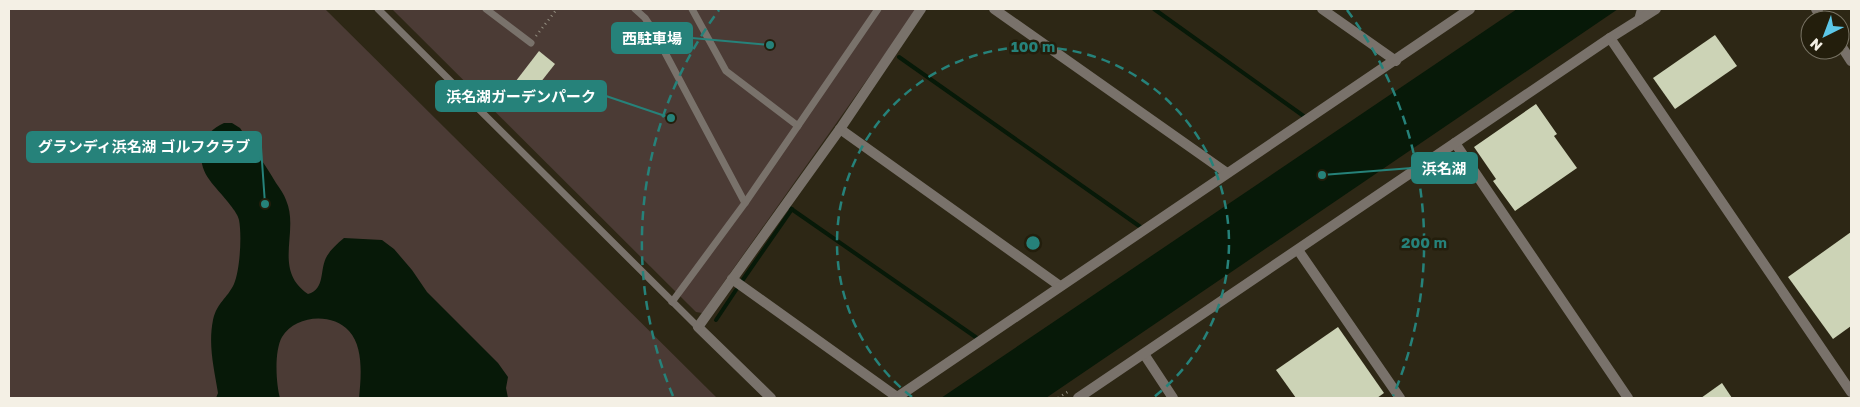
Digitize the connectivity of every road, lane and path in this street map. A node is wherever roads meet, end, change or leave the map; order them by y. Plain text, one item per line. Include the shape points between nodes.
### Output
1 (378, 9) edge
2 (486, 9) edge
3 (557, 9) edge
4 (635, 9) edge
5 (692, 9) edge
6 (878, 9) edge
7 (921, 9) edge
8 (994, 9) edge
9 (1322, 9) edge
10 (1470, 9) edge
11 (1642, 9) edge
12 (1656, 9) edge
13 (1639, 20) junction
14 (1610, 38) junction
15 (531, 43) joint
16 (1396, 61) junction
17 (798, 126) junction
18 (840, 129) junction
19 (1454, 143) junction
20 (1227, 173) junction
21 (745, 203) junction
22 (1298, 250) junction
23 (732, 279) junction
24 (1060, 286) junction
25 (672, 302) junction
26 (698, 327) junction
27 (1144, 354) junction
28 (1851, 392) edge
29 (771, 398) edge
30 (896, 398) edge
31 (1078, 398) edge
32 (1173, 398) edge
33 (1400, 398) edge
34 (1628, 398) edge

1 - 25 lane
2 - 15 lane
3 - 15 path
4 - 21 lane via 652,30
5 - 17 lane via 726,70
6 - 17 lane
7 - 18 street
8 - 20 street
9 - 16 street
10 - 16 street
11 - 13 street
12 - 13 street
13 - 14 street
14 - 19 street
14 - 28 street
16 - 20 street
17 - 21 lane
18 - 23 street
18 - 24 street
19 - 22 street
19 - 34 street
20 - 24 street
21 - 25 lane
22 - 27 street
22 - 33 street
23 - 26 street
23 - 30 street
24 - 30 street
25 - 26 lane
26 - 29 street
27 - 31 street
27 - 32 street

